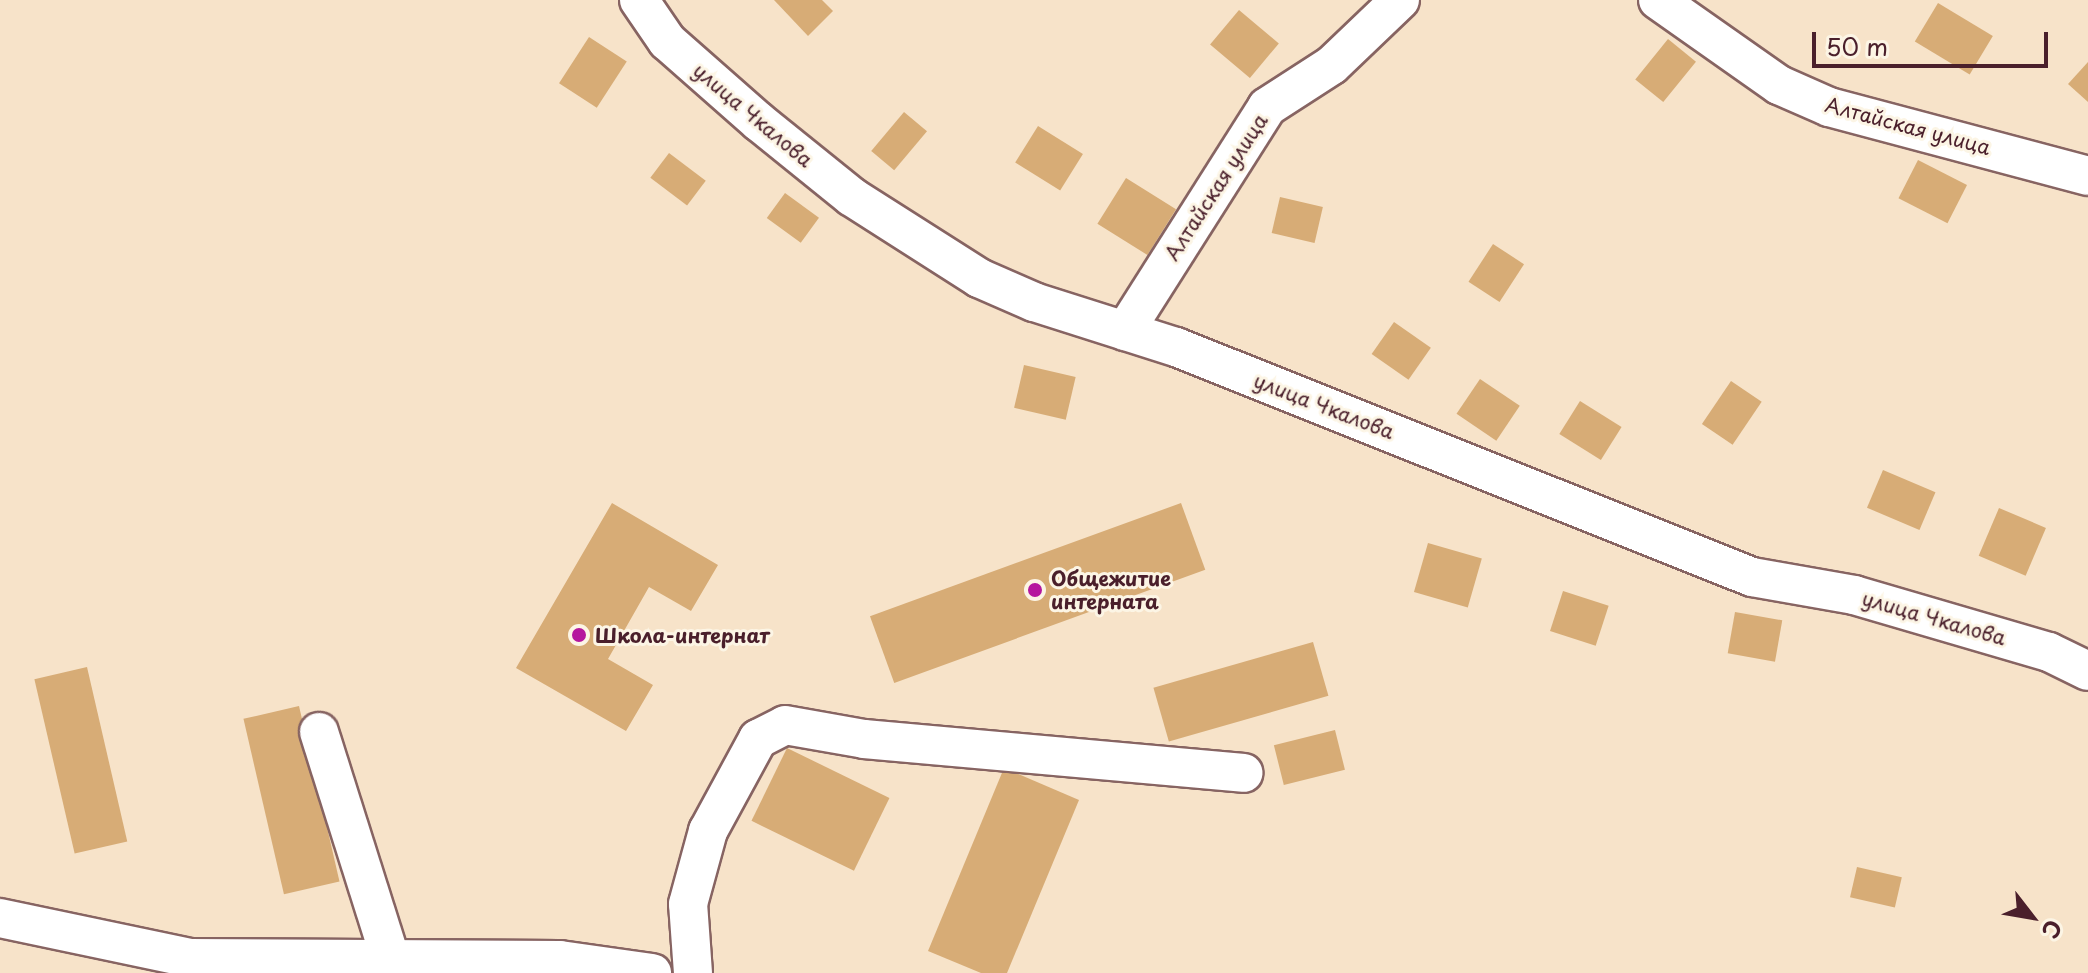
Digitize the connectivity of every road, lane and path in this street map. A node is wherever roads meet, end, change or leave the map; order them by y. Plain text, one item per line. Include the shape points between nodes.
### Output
1 (639, 0) edge
2 (1400, 0) edge
3 (1658, 0) edge
4 (2088, 176) edge
5 (1125, 331) junction
6 (2088, 671) edge
7 (319, 732) dead end
8 (1243, 773) dead end
9 (0, 918) edge
10 (391, 961) junction
11 (652, 973) edge
12 (693, 973) edge

1 - 5 street, улица Чкалова via 667,41 852,197 979,278
2 - 5 street, Алтайская улица via 1332,65 1267,107
3 - 4 street, Алтайская улица via 1779,85 1829,107
5 - 6 street, улица Чкалова via 1467,460 1752,577 1854,595 2049,652
7 - 10 street
8 - 12 street via 864,739 785,725 758,739 708,831 688,904
9 - 10 street via 189,958
10 - 11 street via 560,960

